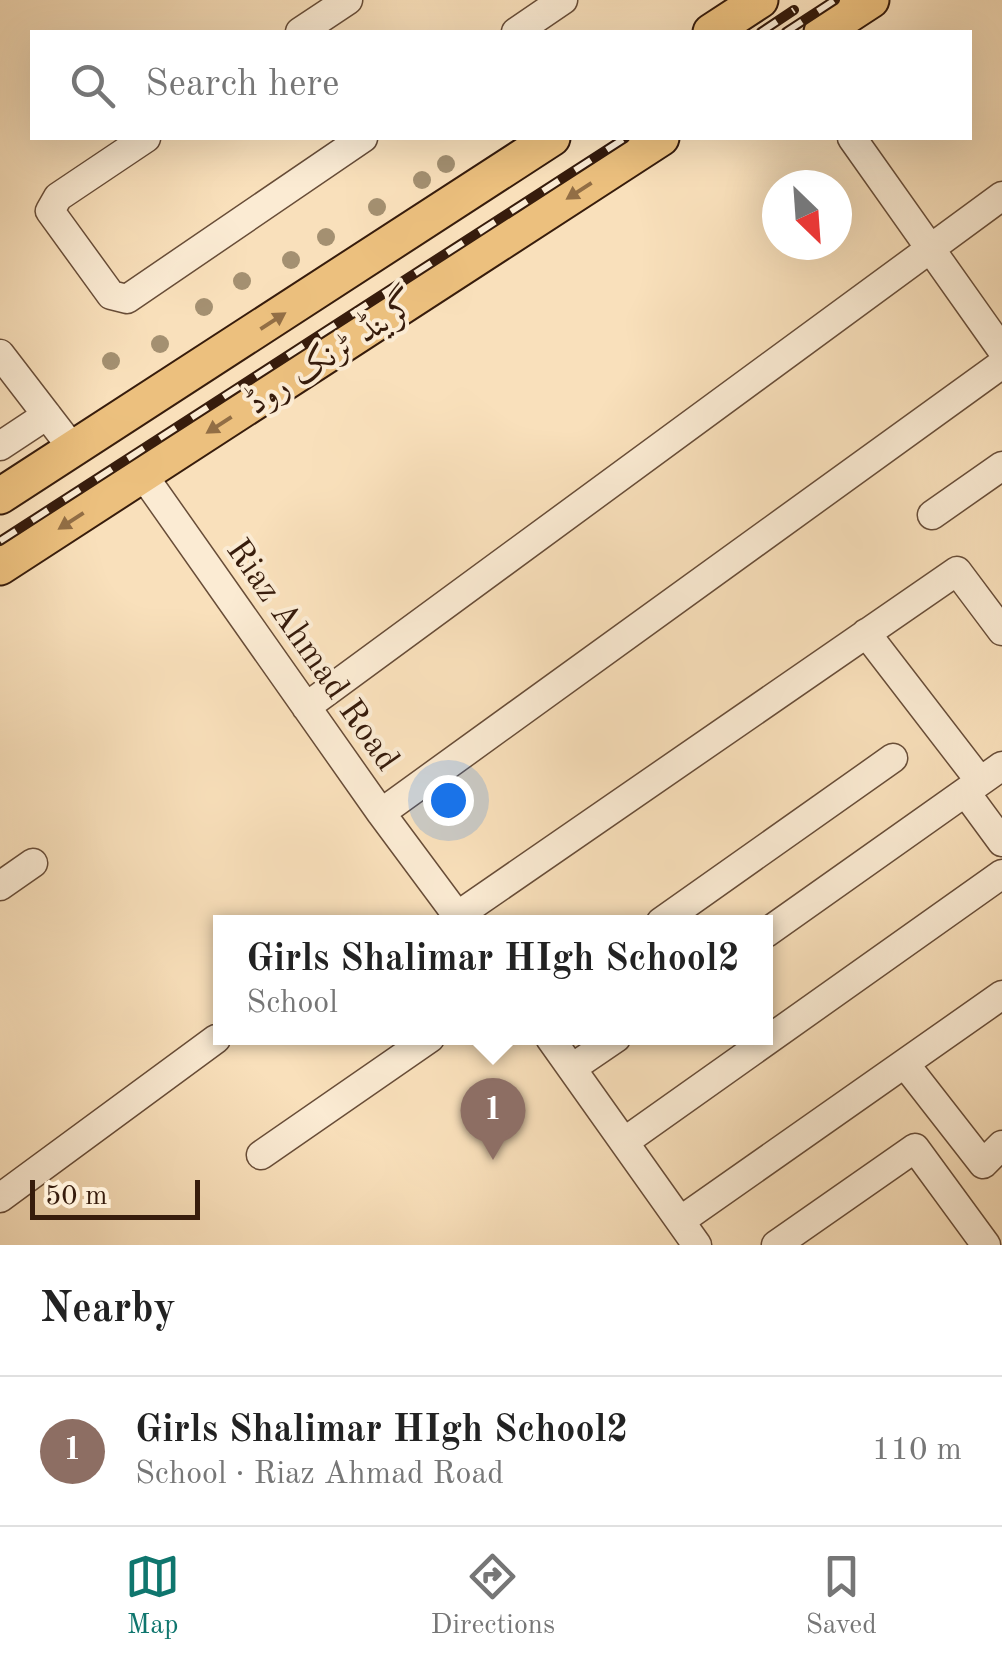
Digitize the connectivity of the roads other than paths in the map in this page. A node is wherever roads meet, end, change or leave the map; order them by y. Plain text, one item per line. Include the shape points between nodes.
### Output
1 (348, 0) edge
2 (564, 0) edge
3 (760, 0) edge
4 (871, 0) edge
5 (303, 30) edge
6 (519, 30) edge
7 (714, 30) edge
8 (825, 30) edge
9 (143, 140) edge
10 (359, 140) edge
11 (549, 140) edge
12 (658, 140) edge
13 (853, 140) edge
14 (1002, 196) edge
15 (929, 249) junction
16 (353, 269) junction
17 (385, 317) junction
18 (1002, 350) edge
19 (0, 354) edge
20 (1002, 364) edge
21 (47, 414) junction
22 (0, 446) edge
23 (74, 449) junction
24 (1002, 466) edge
25 (143, 475) junction
26 (0, 496) edge
27 (932, 514) dead end
28 (0, 567) edge
29 (998, 617) edge
30 (866, 633) junction
31 (306, 707) junction
32 (893, 758) dead end
33 (982, 780) edge
34 (381, 813) junction
35 (1002, 842) edge
36 (33, 862) dead end
37 (1002, 874) edge
38 (0, 886) edge
39 (457, 915) edge
40 (466, 915) edge
41 (670, 915) edge
42 (773, 928) edge
43 (1002, 995) edge
44 (773, 1036) edge
45 (213, 1040) edge
46 (420, 1045) edge
47 (555, 1045) edge
48 (606, 1045) edge
49 (761, 1045) edge
50 (904, 1064) junction
51 (572, 1068) junction
52 (624, 1142) junction
53 (1002, 1145) edge
54 (261, 1155) dead end
55 (0, 1198) edge
56 (680, 1221) junction
57 (974, 1241) edge
58 (697, 1245) edge
59 (776, 1245) edge

1 - 5 street
2 - 6 street
3 - 7 main road
4 - 8 main road
9 - 10 street via 58,197 50,211 110,295 126,299
11 - 16 main road, گرینڈ ٹرنک روڈ
12 -> 17 main road, گرینڈ ٹرنک روڈ
13 - 15 street
14 - 15 street
15 - 18 street
15 - 31 street
16 - 17 main road
23 -> 16 main road, گرینڈ ٹرنک روڈ
17 -> 25 main road, گرینڈ ٹرنک روڈ
19 - 21 street
20 - 34 street
21 - 22 street
21 - 23 street
23 - 26 main road, گرینڈ ٹرنک روڈ
24 - 27 street
25 -> 28 main road, گرینڈ ٹرنک روڈ
25 - 31 street, Riaz Ahmad Road
29 - 30 street via 956,571
30 - 33 street
30 - 40 street
31 - 34 street, Riaz Ahmad Road
32 - 41 street
33 - 35 street
33 - 42 street
34 - 39 street, Riaz Ahmad Road
36 - 38 street
37 - 44 street
43 - 50 street
45 - 55 street
46 - 54 street
47 - 51 street
48 - 51 street
49 - 52 street
50 - 53 street via 983,1164
50 - 56 street
51 - 52 street
52 - 56 street
56 - 58 street
57 - 59 street via 915,1148

